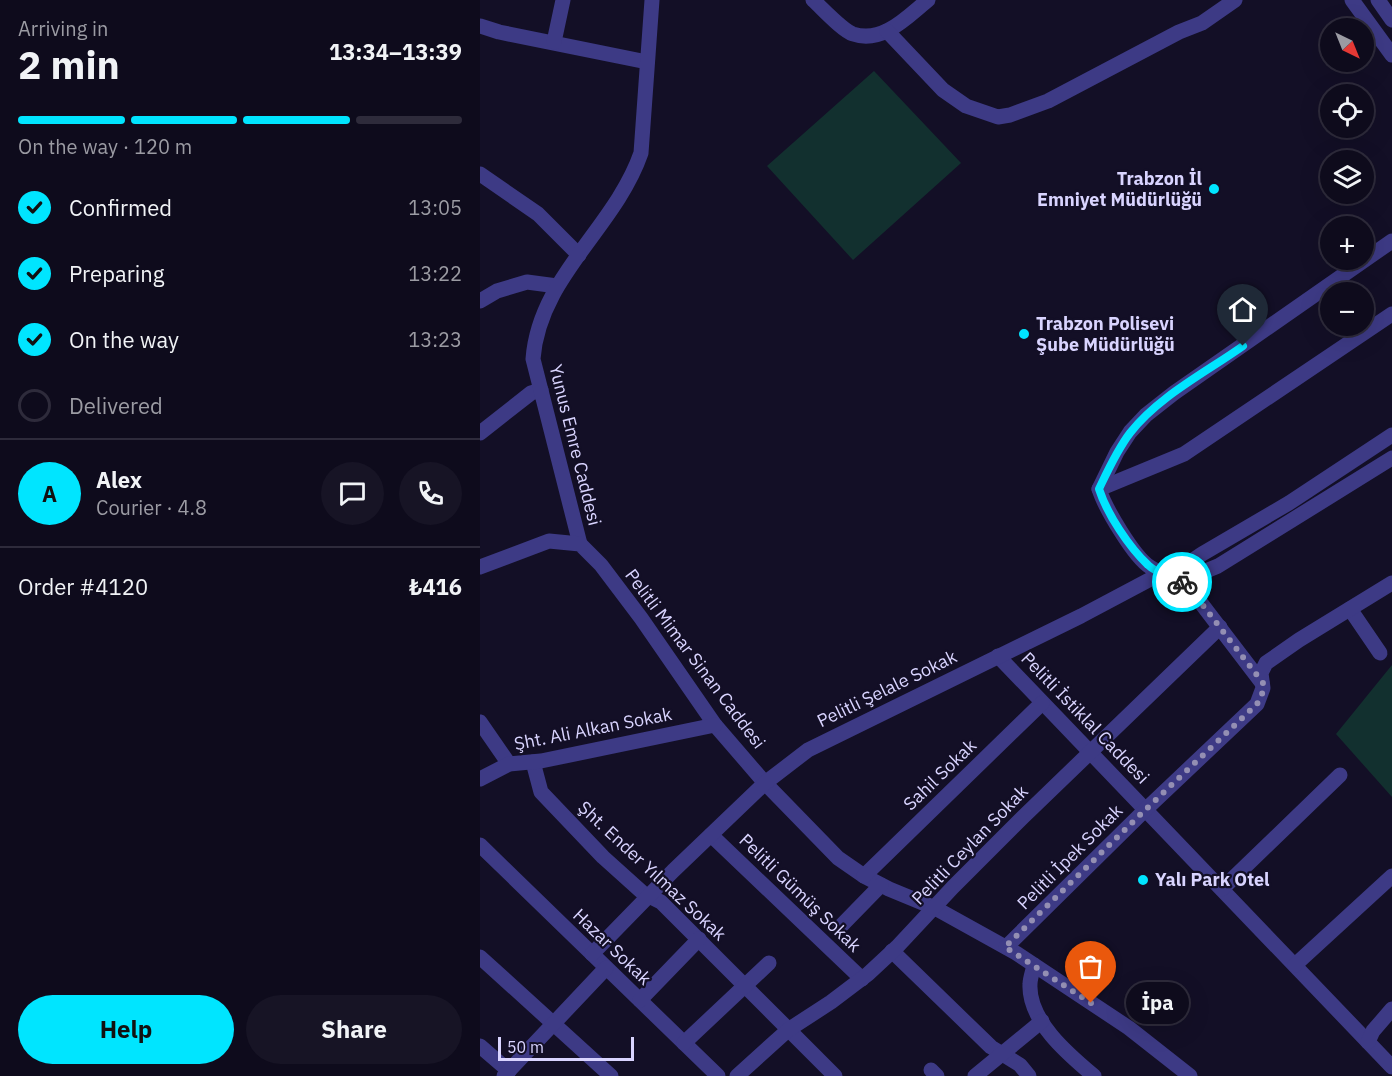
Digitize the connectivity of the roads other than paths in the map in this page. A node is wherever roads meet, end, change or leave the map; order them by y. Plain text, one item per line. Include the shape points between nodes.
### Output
1 (563, 0) edge
2 (652, 0) edge
3 (813, 0) edge
4 (928, 0) edge
5 (1235, 0) edge
6 (1353, 0) edge
7 (1378, 0) edge
8 (1392, 20) edge
9 (480, 26) edge
10 (887, 32) junction
11 (554, 42) junction
12 (1392, 55) edge
13 (647, 62) junction
14 (480, 174) edge
15 (1392, 241) edge
16 (579, 255) junction
17 (557, 286) junction
18 (480, 302) edge
19 (1392, 314) edge
20 (541, 390) junction
21 (480, 433) edge
22 (1392, 435) edge
23 (1392, 458) edge
24 (1099, 489) junction
25 (580, 544) junction
26 (480, 567) edge
27 (1177, 571) junction
28 (1162, 573) junction
29 (1391, 586) edge
30 (1350, 609) junction
31 (1220, 627) junction
32 (1380, 653) dead end
33 (998, 656) junction
34 (1263, 683) junction
35 (1042, 703) junction
36 (480, 722) edge
37 (715, 725) junction
38 (1090, 752) junction
39 (532, 762) junction
40 (509, 764) junction
41 (1340, 775) dead end
42 (480, 779) edge
43 (765, 783) junction
44 (1145, 809) junction
45 (711, 835) junction
46 (480, 845) edge
47 (864, 876) junction
48 (1392, 876) edge
49 (881, 885) junction
50 (1222, 889) junction
51 (650, 896) junction
52 (935, 908) junction
53 (840, 927) dead end
54 (699, 939) junction
55 (1005, 947) junction
56 (892, 951) junction
57 (592, 954) junction
58 (480, 957) edge
59 (769, 963) dead end
60 (1034, 965) junction
61 (1295, 965) junction
62 (606, 968) junction
63 (862, 979) junction
64 (744, 987) junction
65 (640, 999) junction
66 (1392, 1009) edge
67 (1042, 1021) junction
68 (553, 1023) junction
69 (788, 1030) junction
70 (1368, 1042) junction
71 (684, 1043) junction
72 (480, 1046) edge
73 (1003, 1053) junction
74 (1392, 1067) edge
75 (507, 1073) edge
76 (741, 1075) edge
77 (611, 1076) edge
78 (718, 1076) edge
79 (835, 1076) edge
80 (975, 1076) edge
81 (1029, 1076) edge
82 (1094, 1076) edge
83 (1190, 1076) edge

1 - 11 street
2 - 13 street, Yunus Emre Caddesi
3 - 10 street via 851,34
4 - 10 street
5 - 10 street via 1202,23 1048,101 998,117 966,106 943,90
6 - 12 street
7 - 8 street
9 - 11 street
11 - 13 street
13 - 16 street, Yunus Emre Caddesi via 640,153 635,171
14 - 16 street via 538,214
15 - 24 street via 1146,416 1117,452
16 - 17 street, Yunus Emre Caddesi
17 - 18 street via 527,282 497,291
17 - 20 street, Yunus Emre Caddesi via 534,339 533,358
19 - 24 street via 1184,454
20 - 21 street via 531,393
20 - 25 street, Yunus Emre Caddesi
22 - 27 street, Pelitli Şelale Sokak
23 - 27 street, Pelitli Şelale Sokak via 1218,566 1201,573
24 - 28 street via 1125,537 1149,566
25 - 26 street via 549,541
25 - 37 street, Pelitli Mimar Sinan Caddesi via 634,609
27 - 28 street, Pelitli Şelale Sokak
28 - 31 street via 1191,590
28 - 33 street, Pelitli Şelale Sokak
29 - 30 street, Pelitli İpek Sokak
30 - 32 street
30 - 34 street, Pelitli İpek Sokak via 1266,663 1261,673
31 - 34 street
31 - 38 street, Pelitli Ceylan Sokak
33 - 35 street, Pelitli İstiklal Caddesi
33 - 43 street, Pelitli Şelale Sokak via 808,750
34 - 44 street, Pelitli İpek Sokak via 1257,704
35 - 38 street, Pelitli İstiklal Caddesi
35 - 47 street, Sahil Sokak
36 - 40 street
37 - 39 street, Şht. Ali Alkan Sokak
37 - 43 street, Pelitli Mimar Sinan Caddesi
38 - 44 street, Pelitli İstiklal Caddesi
38 - 52 street, Pelitli Ceylan Sokak
39 - 40 street, Şht. Ali Alkan Sokak
39 - 51 street, Şht. Ender Yılmaz Sokak via 541,792 603,857
40 - 42 street, Şht. Ali Alkan Sokak
41 - 50 street
43 - 45 street, Pelitli Şelale Sokak
43 - 47 street, Pelitli Mimar Sinan Caddesi via 838,858
44 - 50 street, Pelitli İstiklal Caddesi
44 - 55 street, Pelitli İpek Sokak
45 - 51 street, Pelitli Şelale Sokak
45 - 63 street, Pelitli Gümüş Sokak
46 - 57 street, Hazar Sokak
47 - 49 street, Pelitli Mimar Sinan Caddesi
48 - 61 street
49 - 52 street, Pelitli Mimar Sinan Caddesi
49 - 53 street
50 - 61 street, Pelitli İstiklal Caddesi
51 - 54 street, Şht. Ender Yılmaz Sokak
51 - 57 street, Pelitli Şelale Sokak
52 - 55 street, Pelitli Mimar Sinan Caddesi
52 - 56 street, Pelitli Ceylan Sokak
54 - 64 street, Şht. Ender Yılmaz Sokak
54 - 65 street
55 - 60 street, Pelitli Mimar Sinan Caddesi
56 - 63 street, Pelitli Ceylan Sokak
56 - 73 street via 991,1047
57 - 62 street, Hazar Sokak
58 - 68 street
59 - 64 street
60 - 67 street via 1031,998
60 - 83 street, Pelitli Mimar Sinan Caddesi via 1129,1028
61 - 70 street, Pelitli İstiklal Caddesi
62 - 65 street, Hazar Sokak
62 - 68 street
63 - 69 street, Pelitli Ceylan Sokak
64 - 69 street, Şht. Ender Yılmaz Sokak
64 - 71 street
65 - 71 street, Hazar Sokak
66 - 70 street
67 - 73 street
67 - 82 street via 1055,1042
68 - 75 street
68 - 77 street
69 - 76 street, Pelitli Ceylan Sokak
69 - 79 street, Şht. Ender Yılmaz Sokak
70 - 74 street, Pelitli İstiklal Caddesi
71 - 78 street, Hazar Sokak
72 - 75 street
73 - 80 street
73 - 81 street

